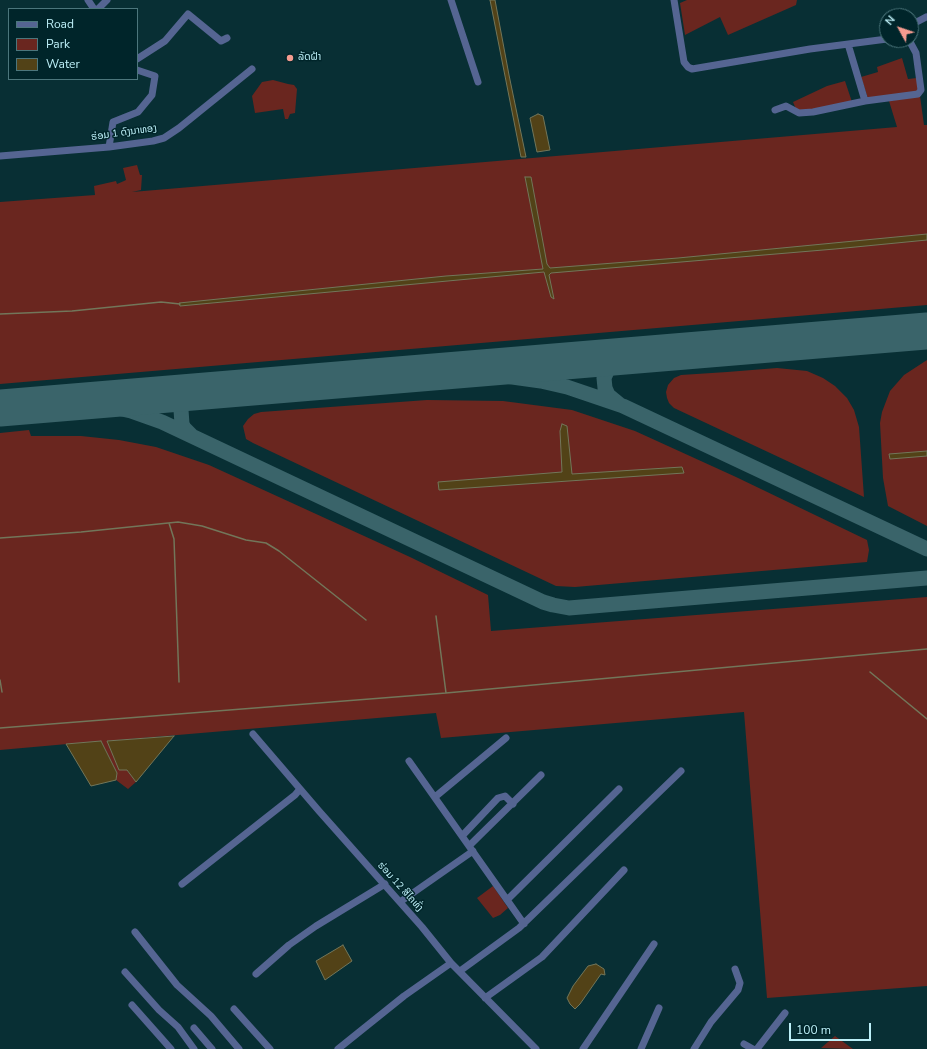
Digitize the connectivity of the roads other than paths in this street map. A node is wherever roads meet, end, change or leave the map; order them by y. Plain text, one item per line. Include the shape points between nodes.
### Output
1 (107, 0) edge
2 (451, 0) edge
3 (674, 0) edge
4 (99, 8) edge
5 (227, 38) dead end
6 (879, 40) edge
7 (848, 44) junction
8 (913, 48) edge
9 (138, 58) edge
10 (252, 69) dead end
11 (138, 70) edge
12 (478, 82) dead end
13 (865, 101) junction
14 (775, 110) dead end
15 (109, 147) junction
16 (0, 156) edge
17 (253, 734) dead end
18 (506, 738) dead end
19 (410, 761) dead end
20 (682, 770) dead end
21 (541, 775) dead end
22 (300, 789) junction
23 (619, 789) dead end
24 (435, 797) junction
25 (513, 804) junction
26 (462, 836) junction
27 (471, 849) junction
28 (624, 870) dead end
29 (182, 884) dead end
30 (385, 884) junction
31 (507, 900) junction
32 (400, 902) junction
33 (524, 924) junction
34 (135, 932) dead end
35 (654, 944) dead end
36 (451, 963) junction
37 (734, 969) dead end
38 (460, 971) junction
39 (125, 972) dead end
40 (256, 974) dead end
41 (485, 998) junction
42 (132, 1005) dead end
43 (659, 1008) dead end
44 (234, 1009) dead end
45 (785, 1013) dead end
46 (194, 1028) dead end
47 (744, 1044) dead end
48 (171, 1049) edge
49 (194, 1049) edge
50 (212, 1049) edge
51 (240, 1049) edge
52 (270, 1049) edge
53 (338, 1049) edge
54 (536, 1049) edge
55 (583, 1049) edge
56 (640, 1049) edge
57 (694, 1049) edge
58 (753, 1049) edge
59 (757, 1049) edge

1 - 4 street
2 - 12 street
3 - 7 street via 684,62 692,69
5 - 9 street via 221,41 188,14 165,41
6 - 7 street
7 - 13 street
8 - 13 street via 921,90 918,94
10 - 15 street, ຮ່ອມ 1 ດົງນາທອງ via 164,138 153,142
11 - 15 street via 155,76 152,95 138,112 113,122
13 - 14 street via 813,112 799,113 786,106
15 - 16 street, ຮ່ອມ 1 ດົງນາທອງ
17 - 22 street, ຮ່ອມ 12 ສີໄຄທົ່ງ
18 - 24 street
19 - 24 street
20 - 33 street
21 - 25 street
22 - 29 street
22 - 30 street, ຮ່ອມ 12 ສີໄຄທົ່ງ
23 - 31 street
24 - 26 street
25 - 26 street via 505,796 498,798
25 - 27 street
26 - 27 street
27 - 31 street
27 - 32 street
28 - 41 street via 542,957
30 - 32 street, ຮ່ອມ 12 ສີໄຄທົ່ງ
30 - 40 street via 316,926 289,945
31 - 33 street
32 - 36 street, ຮ່ອມ 12 ສີໄຄທົ່ງ
33 - 38 street
34 - 51 street via 177,985 211,1016
35 - 55 street
36 - 38 street, ຮ່ອມ 12 ສີໄຄທົ່ງ
36 - 53 street via 404,996
37 - 57 street via 740,983 738,990 711,1022
38 - 41 street, ຮ່ອມ 12 ສີໄຄທົ່ງ
39 - 49 street via 178,1027
41 - 54 street, ຮ່ອມ 12 ສີໄຄທົ່ງ
42 - 48 street
43 - 56 street
44 - 52 street
45 - 59 street
46 - 50 street
47 - 58 street

